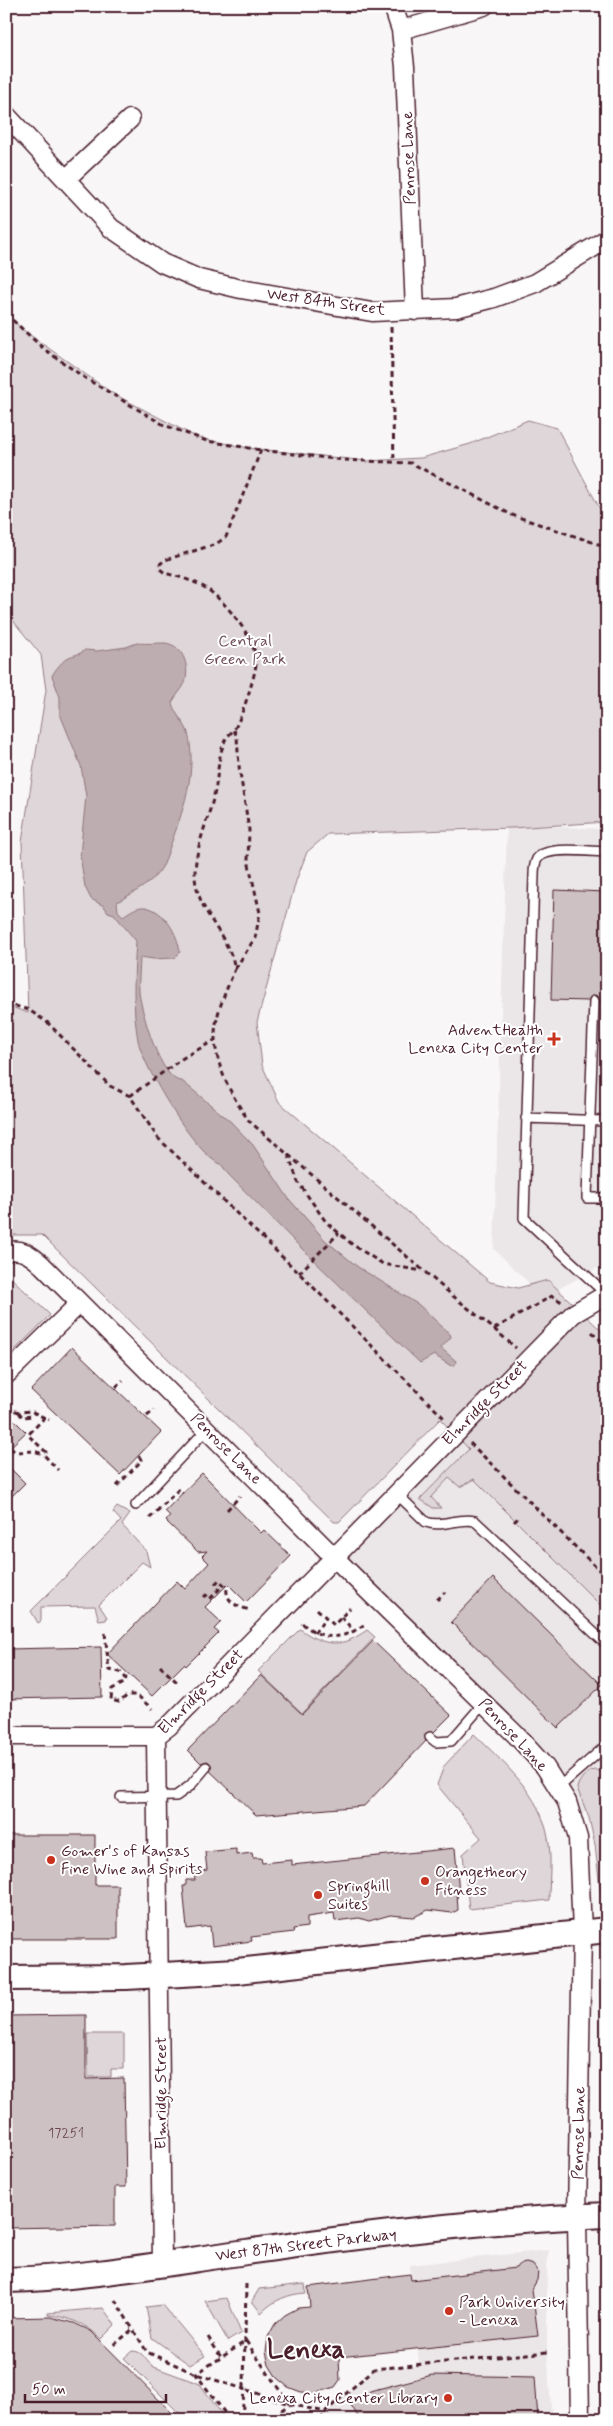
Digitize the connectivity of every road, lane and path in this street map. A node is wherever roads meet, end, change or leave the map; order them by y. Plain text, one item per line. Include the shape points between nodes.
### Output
1 (393, 6) edge
2 (484, 6) edge
3 (401, 30) junction
4 (6, 115) edge
5 (130, 119) dead end
6 (66, 179) junction
7 (607, 238) edge
8 (415, 311) junction
9 (391, 312) junction
10 (6, 314) edge
11 (261, 450) junction
12 (394, 462) junction
13 (607, 547) edge
14 (234, 730) junction
15 (607, 852) edge
16 (235, 969) junction
17 (594, 1001) dead end
18 (6, 1003) edge
19 (215, 1040) junction
20 (130, 1096) junction
21 (526, 1118) junction
22 (589, 1120) junction
23 (607, 1121) edge
24 (288, 1154) junction
25 (607, 1198) edge
26 (339, 1234) junction
27 (6, 1252) edge
28 (424, 1271) junction
29 (299, 1273) junction
30 (607, 1294) edge
31 (80, 1303) junction
32 (568, 1308) junction
33 (494, 1329) junction
34 (592, 1332) dead end
35 (607, 1346) edge
36 (517, 1348) dead end
37 (6, 1375) edge
38 (123, 1380) dead end
39 (116, 1387) dead end
40 (6, 1408) edge
41 (154, 1410) dead end
42 (18, 1412) junction
43 (35, 1412) junction
44 (147, 1416) dead end
45 (45, 1417) junction
46 (49, 1420) dead end
47 (207, 1429) junction
48 (457, 1431) junction
49 (10, 1448) dead end
50 (44, 1456) junction
51 (138, 1456) dead end
52 (58, 1470) dead end
53 (118, 1486) dead end
54 (183, 1493) dead end
55 (396, 1493) junction
56 (240, 1496) dead end
57 (136, 1504) dead end
58 (227, 1510) dead end
59 (520, 1516) dead end
60 (150, 1518) dead end
61 (514, 1522) dead end
62 (333, 1556) junction
63 (607, 1578) edge
64 (215, 1584) dead end
65 (224, 1584) junction
66 (445, 1592) dead end
67 (204, 1597) dead end
68 (437, 1600) dead end
69 (350, 1608) dead end
70 (316, 1609) dead end
71 (250, 1610) dead end
72 (326, 1618) junction
73 (341, 1618) junction
74 (302, 1623) dead end
75 (366, 1623) dead end
76 (355, 1632) junction
77 (105, 1633) dead end
78 (314, 1633) junction
79 (607, 1645) edge
80 (160, 1666) dead end
81 (178, 1683) dead end
82 (484, 1703) junction
83 (152, 1709) dead end
84 (6, 1736) edge
85 (156, 1736) junction
86 (430, 1737) dead end
87 (607, 1745) edge
88 (206, 1768) dead end
89 (559, 1787) junction
90 (121, 1797) dead end
91 (156, 1797) junction
92 (607, 1930) edge
93 (582, 1932) junction
94 (160, 1976) junction
95 (6, 1978) edge
96 (607, 2215) edge
97 (577, 2217) junction
98 (162, 2264) junction
99 (6, 2280) edge
100 (246, 2284) dead end
101 (115, 2300) dead end
102 (133, 2329) junction
103 (208, 2337) dead end
104 (246, 2341) junction
105 (114, 2345) dead end
106 (547, 2352) dead end
107 (221, 2357) junction
108 (196, 2374) junction
109 (244, 2389) junction
110 (289, 2404) junction
111 (325, 2412) junction
112 (230, 2420) edge
113 (242, 2420) edge
114 (266, 2420) edge
115 (321, 2420) edge
116 (580, 2420) edge

1 - 3 street, Penrose Lane
2 - 3 street
3 - 8 street, Penrose Lane
4 - 6 street, West 84th Street
5 - 6 street
6 - 9 street, West 84th Street via 111,228 162,263 199,279 372,312
7 - 8 street, West 84th Street via 535,283 456,308
8 - 9 street, West 84th Street
9 - 12 path
10 - 11 path via 44,349 85,378 164,424 207,441
11 - 12 path via 343,460
11 - 14 path via 226,537 216,544 160,564 165,573 208,589 232,613 255,651 256,664
12 - 13 path via 411,463 512,515
14 - 16 path via 238,736 239,766 248,816 248,860 260,913 255,938
14 - 16 path via 228,734 220,755 195,873 200,899 226,941
15 - 21 lane via 555,851 544,853 536,860
16 - 19 path via 221,1005
17 - 22 lane
18 - 20 path via 29,1010 48,1023 110,1086
19 - 20 path via 183,1058
19 - 24 path via 220,1063 239,1107
20 - 29 path via 158,1138
21 - 22 lane
21 - 30 lane via 524,1218
22 - 23 lane
22 - 25 lane via 587,1198
24 - 26 path via 298,1182 326,1222
24 - 28 path
26 - 28 path via 383,1264
26 - 29 path
27 - 31 street, Penrose Lane via 20,1250 32,1256
28 - 33 path
29 - 48 path
30 - 32 street, Elmridge Street
31 - 37 street
31 - 47 street, Penrose Lane
32 - 33 path via 552,1296
32 - 48 street, Elmridge Street
33 - 36 path
34 - 35 path
38 - 39 path
40 - 42 path
41 - 44 path
42 - 43 path
42 - 43 path via 28,1418
43 - 45 path
45 - 46 path
45 - 50 path via 28,1435 46,1452
47 - 57 lane
47 - 62 street, Penrose Lane
48 - 55 street, Elmridge Street
48 - 63 path
49 - 50 path via 20,1452 36,1450
50 - 52 path
51 - 53 path via 142,1460
54 - 60 path via 179,1488
55 - 62 street, Elmridge Street
55 - 79 lane via 426,1522 475,1521
56 - 58 path
59 - 61 path
62 - 82 street, Penrose Lane
62 - 85 street, Elmridge Street
64 - 65 path via 219,1580
65 - 67 path via 210,1599 206,1595
65 - 71 path via 236,1606
66 - 68 path
69 - 73 path
70 - 72 path
72 - 73 path via 334,1625
72 - 78 path
73 - 76 path
74 - 78 path
75 - 76 path
76 - 78 path via 331,1637
77 - 83 path via 109,1670 125,1673 124,1683 112,1689 111,1700 119,1702 128,1694 137,1694
80 - 81 path
82 - 86 lane via 451,1741 436,1742
82 - 89 street, Penrose Lane via 539,1760
84 - 85 street
85 - 91 street, Elmridge Street
87 - 89 lane
88 - 91 lane via 176,1796
89 - 93 street, Penrose Lane via 574,1820 578,1838
90 - 91 lane
91 - 94 street, Elmridge Street
92 - 93 main road
93 - 94 main road via 247,1970
93 - 97 street, Penrose Lane
94 - 95 main road
94 - 98 street, Elmridge Street
96 - 97 main road, West 87th Street Parkway
97 - 98 main road, West 87th Street Parkway via 500,2221
97 - 116 street, Penrose Lane
98 - 99 main road, West 87th Street Parkway
100 - 104 path
101 - 102 path
102 - 105 path
102 - 108 path via 147,2352
103 - 107 path
104 - 107 path
104 - 109 path
104 - 110 path
106 - 111 path via 374,2369
107 - 108 path
108 - 109 path
108 - 112 path
109 - 110 path
109 - 113 path
110 - 111 path
110 - 114 path
111 - 115 path

